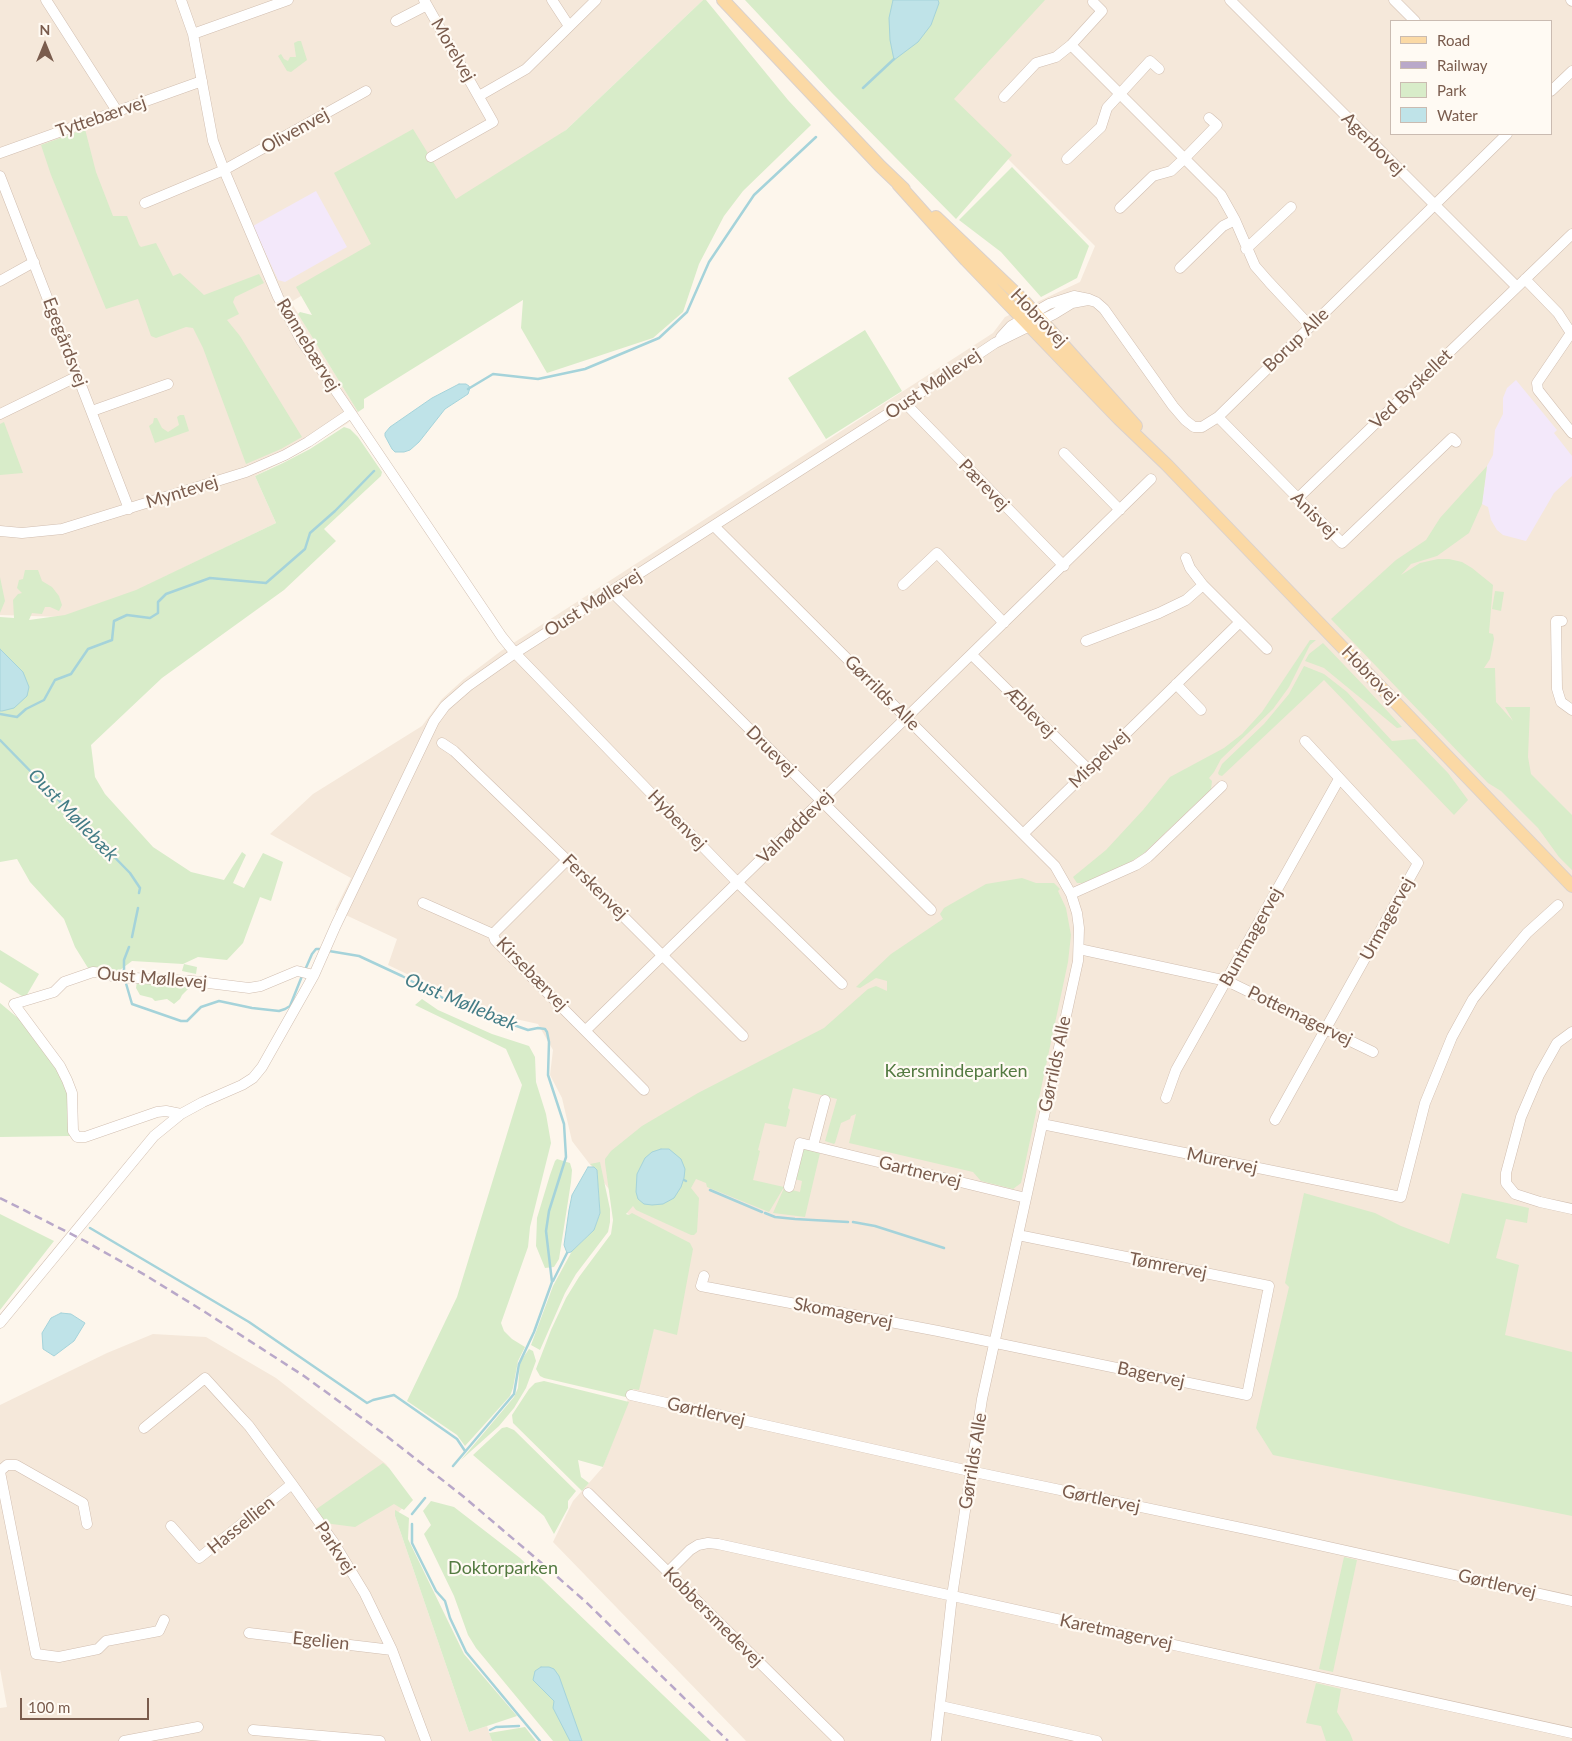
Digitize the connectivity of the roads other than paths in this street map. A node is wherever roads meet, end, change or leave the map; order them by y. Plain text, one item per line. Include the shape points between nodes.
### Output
1 (46, 0) edge
2 (182, 0) edge
3 (288, 0) edge
4 (552, 0) edge
5 (596, 0) edge
6 (723, 0) edge
7 (1230, 0) edge
8 (1394, 0) edge
9 (425, 2) edge
10 (1093, 2) dead end
11 (1414, 20) edge
12 (396, 22) dead end
13 (569, 26) junction
14 (193, 34) junction
15 (1071, 45) junction
16 (1159, 69) dead end
17 (1572, 71) edge
18 (202, 81) junction
19 (1552, 90) edge
20 (366, 91) dead end
21 (1120, 93) junction
22 (479, 96) junction
23 (1004, 97) dead end
24 (117, 111) junction
25 (1209, 118) dead end
26 (1506, 135) edge
27 (0, 152) edge
28 (431, 157) dead end
29 (1185, 158) junction
30 (1068, 159) dead end
31 (224, 170) junction
32 (0, 176) edge
33 (898, 184) junction
34 (145, 203) dead end
35 (1434, 205) junction
36 (1291, 207) dead end
37 (1120, 208) dead end
38 (1235, 220) junction
39 (1572, 234) edge
40 (1246, 249) junction
41 (34, 262) junction
42 (1180, 268) dead end
43 (1526, 279) junction
44 (0, 282) edge
45 (1517, 287) junction
46 (1038, 316) junction
47 (1026, 322) junction
48 (1310, 326) junction
49 (78, 376) junction
50 (168, 384) dead end
51 (905, 403) junction
52 (92, 411) junction
53 (350, 413) junction
54 (0, 414) edge
55 (1218, 417) junction
56 (1572, 433) edge
57 (1456, 442) dead end
58 (1064, 453) dead end
59 (1167, 465) junction
60 (1151, 479) dead end
61 (1297, 499) junction
62 (129, 508) junction
63 (1120, 510) junction
64 (714, 526) junction
65 (0, 531) edge
66 (1186, 558) dead end
67 (1064, 566) junction
68 (904, 585) dead end
69 (1203, 585) junction
70 (612, 591) junction
71 (1562, 621) dead end
72 (1240, 622) junction
73 (1004, 623) junction
74 (1086, 641) dead end
75 (1267, 649) dead end
76 (515, 653) junction
77 (972, 654) junction
78 (1176, 684) junction
79 (1201, 710) dead end
80 (1572, 710) edge
81 (908, 718) junction
82 (1305, 741) dead end
83 (442, 743) dead end
84 (1088, 769) junction
85 (1339, 779) junction
86 (1222, 786) dead end
87 (821, 802) junction
88 (1023, 834) junction
89 (567, 860) junction
90 (738, 883) junction
91 (1572, 886) edge
92 (1071, 894) junction
93 (422, 903) dead end
94 (1558, 906) dead end
95 (931, 910) dead end
96 (493, 934) junction
97 (1079, 949) junction
98 (664, 955) junction
99 (314, 975) junction
100 (1227, 981) junction
101 (842, 984) dead end
102 (1325, 1029) junction
103 (586, 1030) junction
104 (1572, 1032) edge
105 (743, 1036) dead end
106 (1373, 1052) dead end
107 (644, 1090) dead end
108 (1166, 1098) dead end
109 (825, 1100) dead end
110 (181, 1114) junction
111 (1275, 1120) dead end
112 (1042, 1124) junction
113 (813, 1146) junction
114 (789, 1187) dead end
115 (1026, 1198) junction
116 (1572, 1209) edge
117 (1018, 1235) junction
118 (704, 1276) dead end
119 (0, 1323) edge
120 (1259, 1335) joint
121 (995, 1343) junction
122 (631, 1395) dead end
123 (144, 1428) dead end
124 (0, 1471) edge
125 (971, 1471) junction
126 (292, 1484) junction
127 (588, 1493) dead end
128 (2, 1494) edge
129 (87, 1524) dead end
130 (171, 1526) dead end
131 (668, 1572) junction
132 (952, 1596) junction
133 (1572, 1601) edge
134 (164, 1620) dead end
135 (249, 1633) dead end
136 (392, 1650) junction
137 (941, 1706) junction
138 (198, 1727) dead end
139 (253, 1730) dead end
140 (1572, 1733) edge
141 (124, 1741) edge
142 (380, 1741) edge
143 (426, 1741) edge
144 (839, 1741) edge
145 (936, 1741) edge
146 (1097, 1741) edge

1 - 24 street
2 - 14 street, Rønnebærvej
3 - 14 street
4 - 13 street
5 - 13 street, Morelvej
6 - 33 main road, Hobrovej
7 - 35 street, Agerbovej
8 - 11 street
9 - 12 street, Morelvej
9 - 22 street, Morelvej
10 - 15 street via 1102,11
13 - 22 street, Morelvej via 526,69
14 - 18 street, Rønnebærvej
15 - 21 street
15 - 23 street via 1056,57 1036,63
16 - 21 street via 1150,60
17 - 19 street
18 - 24 street, Tyttebærvej
18 - 31 street, Rønnebærvej via 213,141
20 - 31 street, Olivenvej
21 - 29 street
21 - 30 street via 1107,108 1101,127
22 - 28 street, Morelvej via 493,122
24 - 27 street, Tyttebærvej
25 - 29 street via 1217,125
26 - 35 street, Borup Alle
29 - 37 street via 1171,171 1153,176
29 - 38 street via 1221,195
31 - 34 street, Olivenvej
31 - 53 street, Rønnebærvej via 278,297 301,340
32 - 41 street, Egegårdsvej
33 - 46 main road, Hobrovej
33 - 47 main road, Hobrovej
35 - 45 street, Agerbovej
35 - 48 street, Borup Alle
36 - 40 street
38 - 40 street
38 - 42 street via 1223,226
39 - 43 street, Ved Byskellet
40 - 48 street via 1255,266
41 - 44 street
41 - 49 street, Egegårdsvej
43 - 45 street, Ved Byskellet
43 - 56 street via 1558,313 1571,333 1537,383 1538,390
45 - 61 street, Ved Byskellet
46 - 47 street, Oust Møllevej
46 - 55 street, Borup Alle via 1072,303 1096,302 1189,424 1198,428
46 - 59 main road, Hobrovej via 1125,412
47 - 51 street, Oust Møllevej via 1011,326 996,343
47 - 59 main road, Hobrovej
48 - 55 street, Borup Alle
49 - 52 street, Egegårdsvej
49 - 54 street
50 - 52 street
51 - 64 street, Oust Møllevej
51 - 67 street, Pærevej
52 - 62 street, Egegårdsvej
53 - 62 street, Myntevej via 308,442 246,472
53 - 76 street, Rønnebærvej
55 - 61 street, Anisvej
57 - 61 street, Anisvej via 1452,438 1342,543
58 - 63 street
59 - 91 main road, Hobrovej
60 - 63 street, Valnøddevej
62 - 65 street, Myntevej via 62,529 22,533
63 - 67 street, Valnøddevej
64 - 70 street, Oust Møllevej
64 - 81 street, Gørrilds Alle
66 - 69 street
67 - 73 street, Valnøddevej
68 - 73 street via 937,553
69 - 72 street
69 - 74 street via 1186,600 1159,613
70 - 76 street, Oust Møllevej
70 - 87 street, Druevej
71 - 80 street via 1556,621 1557,689 1561,702
72 - 75 street
72 - 78 street, Mispelvej
73 - 77 street, Valnøddevej
76 - 90 street, Hybenvej
76 - 99 street, Oust Møllevej via 468,686 445,706 434,721
77 - 81 street, Valnøddevej
77 - 84 street, Æblevej
78 - 79 street
78 - 84 street, Mispelvej
81 - 87 street, Valnøddevej
81 - 88 street, Gørrilds Alle
82 - 85 street, Urmagervej
83 - 89 street, Ferskenvej via 454,750
84 - 88 street, Mispelvej
85 - 100 street, Buntmagervej
85 - 102 street, Urmagervej via 1418,863
86 - 92 street via 1148,857
87 - 90 street, Valnøddevej
87 - 95 street, Druevej
88 - 92 street, Gørrilds Alle via 1054,866
89 - 96 street, Kirsebærvej
89 - 98 street, Ferskenvej
90 - 98 street, Valnøddevej
90 - 101 street, Hybenvej
92 - 97 street, Gørrilds Alle via 1079,928
93 - 96 street
94 - 112 street, Murervej via 1527,933 1501,964 1473,999 1452,1037 1425,1103 1402,1197
96 - 103 street, Kirsebærvej via 494,940
97 - 100 street, Pottemagervej
97 - 112 street, Gørrilds Alle
98 - 103 street, Valnøddevej
98 - 105 street, Ferskenvej
99 - 110 street, Oust Møllevej via 253,1078
99 - 110 street, Oust Møllevej via 297,971 249,988 115,977 93,972 64,982 54,992 14,1004 67,1080 72,1093 73,1131 77,1137 157,1112
100 - 102 street, Pottemagervej
100 - 108 street, Buntmagervej via 1176,1070
102 - 106 street, Pottemagervej
102 - 111 street, Urmagervej
103 - 107 street, Kirsebærvej
104 - 116 street via 1557,1043 1539,1075 1521,1117 1506,1183 1515,1194
109 - 113 street
110 - 119 street, Oust Møllevej via 154,1136
112 - 115 street, Gørrilds Alle
113 - 114 street via 800,1143
113 - 115 street, Gartnervej
115 - 117 street, Gørrilds Alle
117 - 120 street, Tømrervej via 1269,1286
117 - 121 street, Gørrilds Alle
118 - 121 street, Skomagervej via 701,1286
120 - 121 street, Bagervej via 1247,1394
121 - 125 street, Gørrilds Alle
122 - 125 street, Gørtlervej
123 - 126 street, Parkvej via 206,1378 249,1426
124 - 128 street
124 - 129 street via 7,1465 16,1465 83,1503
125 - 132 street, Gørrilds Alle
125 - 133 street, Gørtlervej
126 - 130 street, Hassellien via 199,1558
126 - 136 street, Parkvej via 365,1594
127 - 131 street, Kobbersmedevej
128 - 134 street via 36,1654 59,1657 98,1649 106,1641 159,1631
131 - 132 street, Karetmagervej via 690,1550 713,1544
131 - 144 street, Kobbersmedevej
132 - 137 street, Gørrilds Alle
132 - 140 street, Karetmagervej
135 - 136 street, Egelien
136 - 143 street, Parkvej
137 - 145 street, Gørrilds Alle
137 - 146 street
138 - 141 street
139 - 142 street

